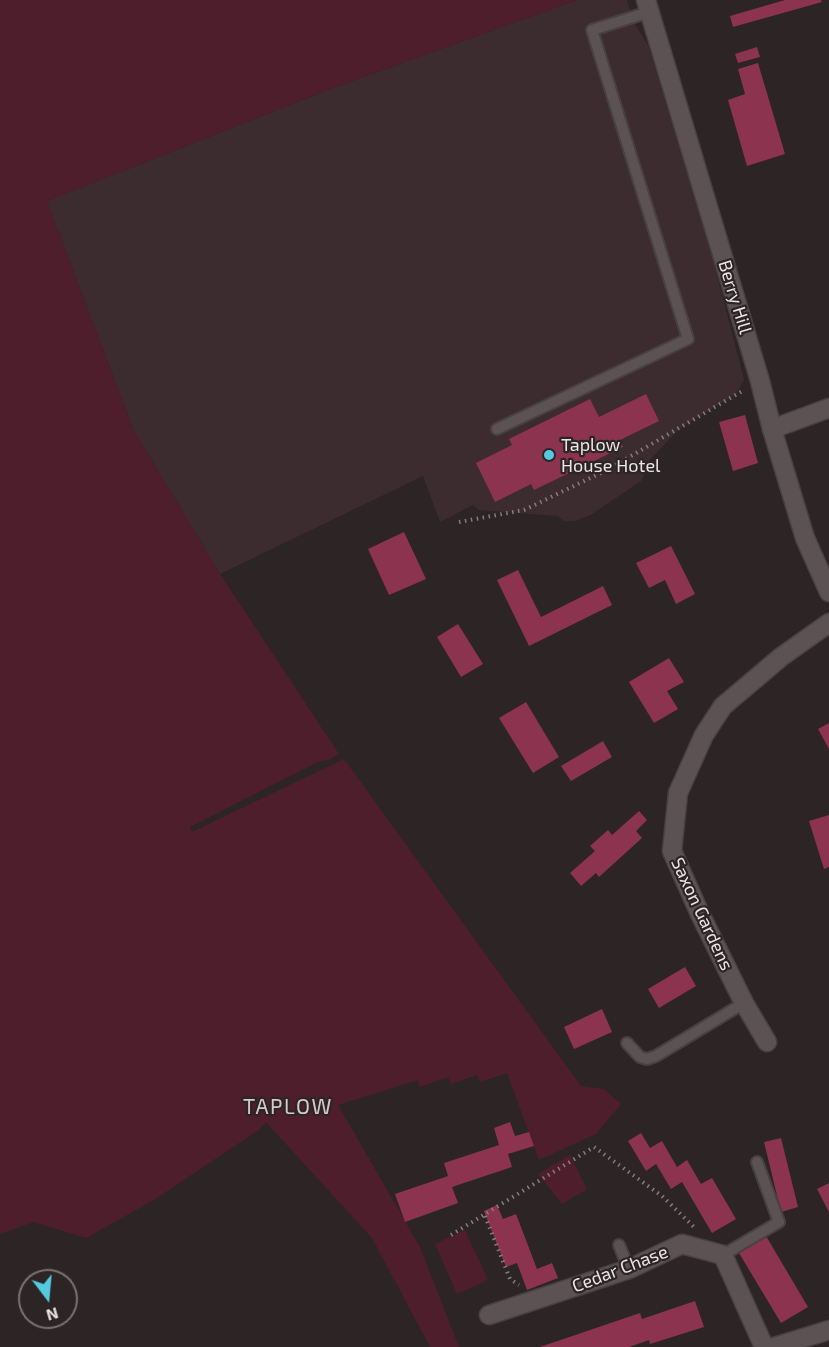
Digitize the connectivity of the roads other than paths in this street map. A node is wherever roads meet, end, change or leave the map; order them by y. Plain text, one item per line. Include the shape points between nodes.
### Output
1 (647, 6) edge
2 (829, 408) edge
3 (497, 429) dead end
4 (772, 429) junction
5 (829, 592) edge
6 (829, 623) edge
7 (744, 1003) junction
8 (767, 1042) dead end
9 (627, 1043) dead end
10 (756, 1162) dead end
11 (619, 1245) dead end
12 (723, 1255) junction
13 (629, 1269) junction
14 (489, 1315) dead end
15 (829, 1330) edge
16 (764, 1347) edge
17 (774, 1347) edge

1 - 3 lane via 592,30 688,339
1 - 4 street, Berry Hill
2 - 4 street
4 - 5 street, Berry Hill via 805,538
6 - 7 street, Saxon Gardens via 723,706 704,735 678,793 672,851
7 - 8 street, Saxon Gardens
7 - 9 lane via 656,1056 640,1058
10 - 12 lane via 778,1222
11 - 13 lane
12 - 13 street, Cedar Chase via 682,1244
12 - 16 street
13 - 14 street, Cedar Chase
15 - 17 street

